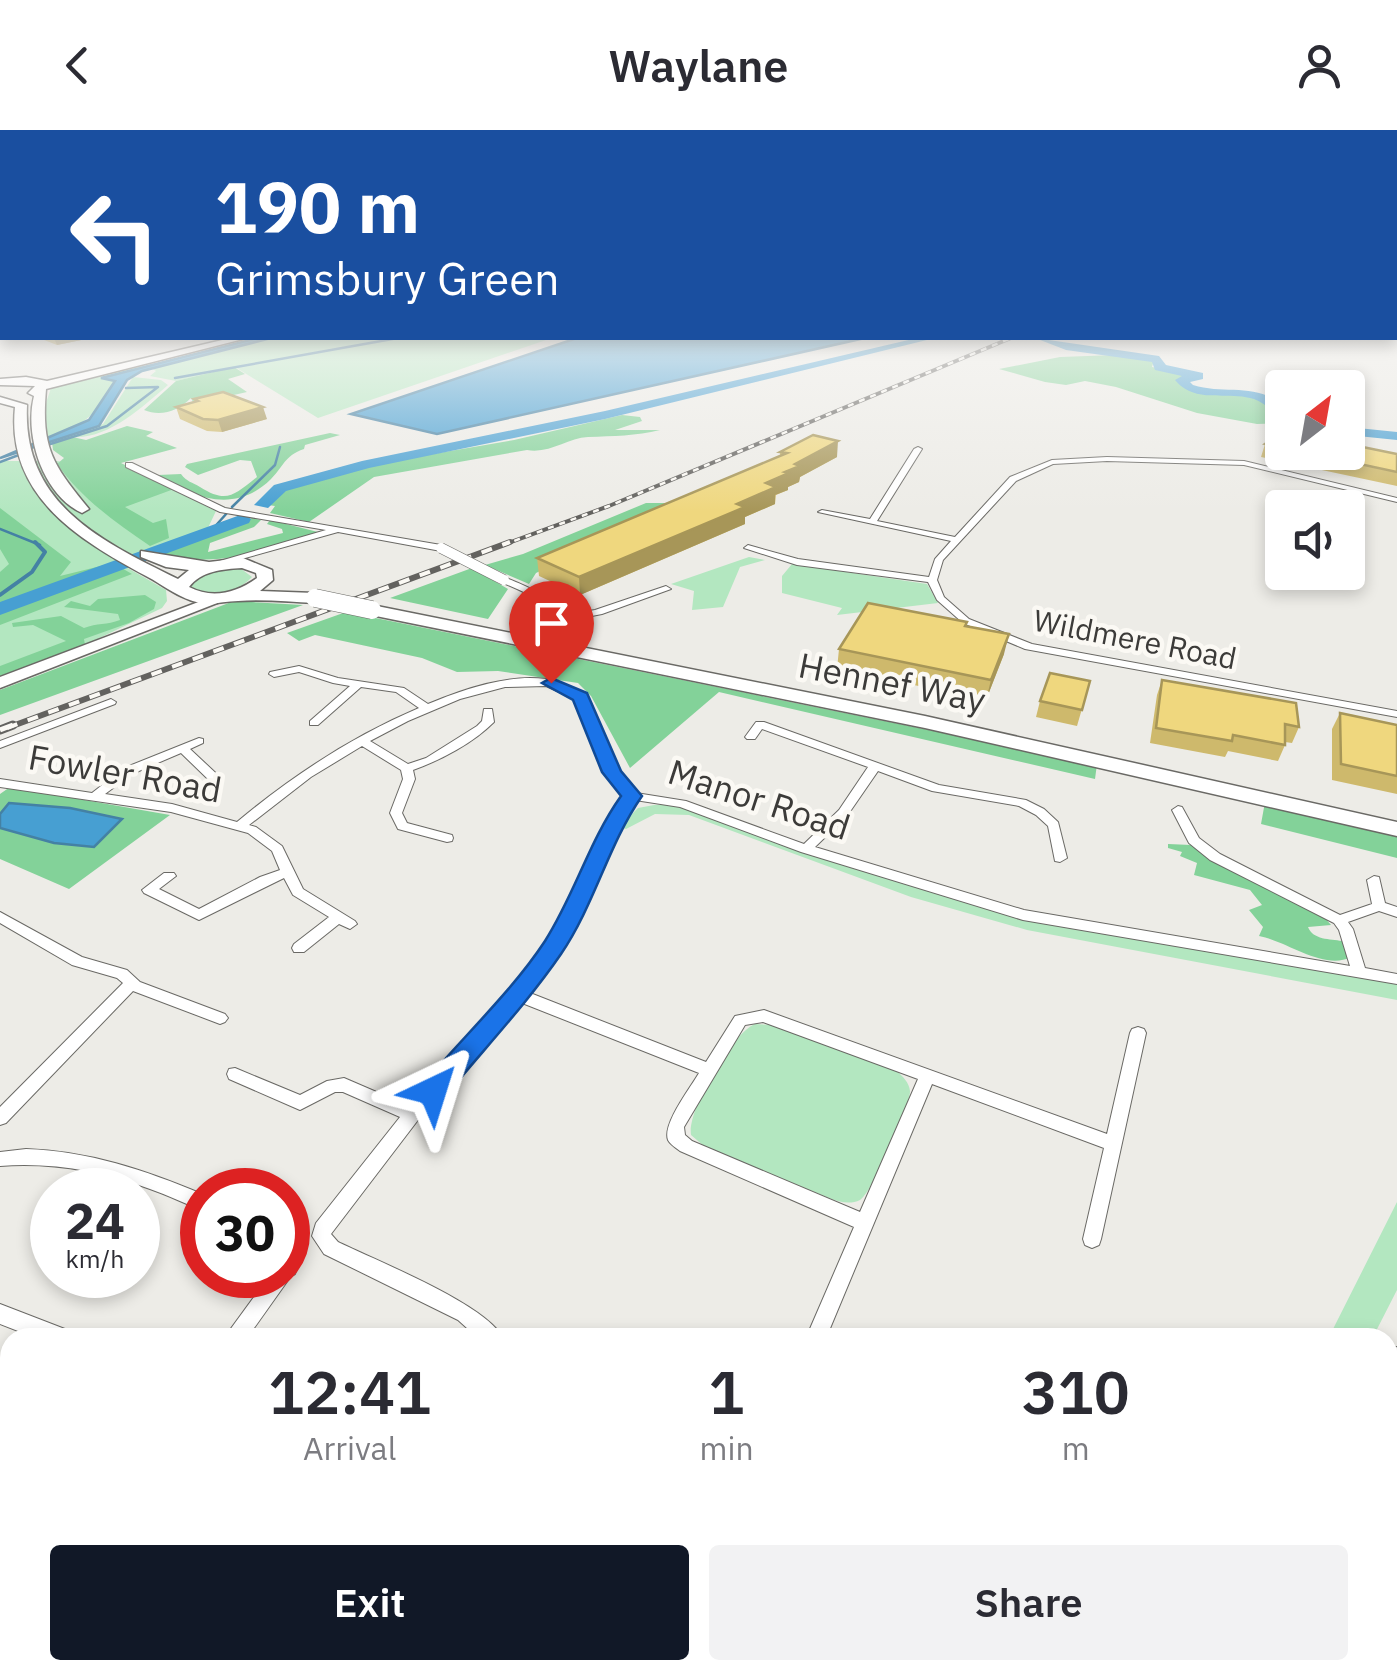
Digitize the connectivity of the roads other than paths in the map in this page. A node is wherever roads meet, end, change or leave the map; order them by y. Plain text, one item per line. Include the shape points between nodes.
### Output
1 (107, 368) edge
2 (77, 375) junction
3 (10, 381) edge
4 (43, 388) junction
5 (2, 400) edge
6 (30, 447) junction
7 (918, 449) dead end
8 (129, 465) dead end
9 (1397, 500) edge
10 (822, 512) dead end
11 (872, 523) junction
12 (338, 530) junction
13 (957, 540) junction
14 (288, 546) junction
15 (748, 548) dead end
16 (214, 565) junction
17 (157, 566) junction
18 (262, 568) junction
19 (932, 580) junction
20 (666, 589) dead end
21 (182, 590) junction
22 (322, 594) junction
23 (226, 598) junction
24 (378, 607) junction
25 (558, 619) junction
26 (157, 622) junction
27 (540, 623) dead end
28 (274, 674) dead end
29 (0, 683) edge
30 (359, 683) junction
31 (111, 702) dead end
32 (426, 708) junction
33 (488, 711) dead end
34 (1397, 714) edge
35 (744, 720) dead end
36 (314, 723) dead end
37 (760, 724) junction
38 (751, 737) dead end
39 (362, 741) junction
40 (199, 742) dead end
41 (0, 745) edge
42 (183, 748) junction
43 (407, 768) junction
44 (874, 768) junction
45 (217, 781) dead end
46 (0, 783) edge
47 (95, 796) junction
48 (632, 796) junction
49 (1178, 810) dead end
50 (1397, 814) edge
51 (240, 826) junction
52 (1397, 830) edge
53 (447, 838) dead end
54 (806, 849) junction
55 (1060, 858) dead end
56 (287, 872) junction
57 (169, 876) dead end
58 (1374, 880) dead end
59 (1379, 906) junction
60 (1397, 912) edge
61 (199, 915) junction
62 (0, 917) edge
63 (344, 920) joint
64 (1339, 920) junction
65 (188, 929) dead end
66 (298, 948) dead end
67 (1358, 972) junction
68 (1397, 978) edge
69 (132, 985) junction
70 (516, 994) junction
71 (220, 1018) dead end
72 (1138, 1033) dead end
73 (708, 1070) junction
74 (235, 1074) dead end
75 (927, 1076) junction
76 (412, 1114) junction
77 (0, 1118) edge
78 (1113, 1144) junction
79 (0, 1159) edge
80 (180, 1195) edge
81 (865, 1223) junction
82 (1092, 1239) dead end
83 (264, 1298) edge
84 (0, 1314) edge
85 (37, 1328) edge
86 (242, 1328) edge
87 (482, 1328) edge
88 (820, 1328) edge

1 - 2 highway
2 - 3 highway
2 - 4 highway
3 - 4 highway via 42,382
4 - 5 highway
4 - 6 highway
5 - 6 highway via 22,406
6 - 17 highway via 34,477 52,502
7 - 11 street
8 - 12 street via 212,506
9 - 13 street via 1244,463 1062,461 1018,474
10 - 11 street
11 - 13 street
12 - 14 street
12 - 25 street, bridge via 442,548 547,603
13 - 19 street
14 - 16 street
14 - 18 street
15 - 19 street via 808,564
16 - 17 highway
16 - 18 highway
16 - 21 highway via 188,576
17 - 21 highway
18 - 22 highway
18 - 23 highway via 260,585
19 - 34 street, Wildmere Road via 955,613 1029,647
20 - 25 street
21 - 23 highway
21 - 26 main road via 180,604
22 - 23 highway
22 - 24 highway, bridge
23 - 26 main road
24 - 50 highway, Hennef Way via 898,704
24 - 52 highway, Hennef Way
25 - 27 street
26 - 29 main road
28 - 30 street via 299,669
30 - 32 street via 400,690
30 - 36 street
31 - 41 street
32 - 39 street
32 - 48 street via 518,681 567,688 582,701 612,772
33 - 43 street via 482,728
35 - 37 street
37 - 38 street
37 - 44 street
39 - 43 street
39 - 51 street via 294,782
40 - 42 street
42 - 45 street
42 - 47 street via 128,771
43 - 53 street via 397,820
44 - 54 street via 843,813
44 - 55 street via 936,788 1029,805 1054,825
46 - 47 street, Fowler Road
47 - 51 street, Fowler Road
48 - 54 street, Manor Road via 682,804
48 - 70 street, Manor Road via 609,828 572,916
49 - 64 street via 1194,840 1215,857
51 - 56 street via 270,842
54 - 67 street, Manor Road via 1023,915
56 - 61 street
56 - 63 street via 304,897
57 - 61 street via 149,890
58 - 59 street
59 - 60 street
59 - 64 street
61 - 65 street
62 - 69 street via 78,961 132,979
63 - 66 street
64 - 67 street
67 - 68 street, Manor Road
69 - 71 street
69 - 77 street
70 - 73 street
70 - 76 street, Manor Road
72 - 78 street
73 - 75 street via 736,1024 756,1014
73 - 81 street via 676,1126 680,1142
74 - 76 street via 300,1103 344,1085
75 - 78 street
75 - 81 street
76 - 87 street, Manor Road via 326,1221 322,1236 331,1248 465,1313
78 - 82 street
79 - 80 street via 76,1161
81 - 88 street
83 - 86 street
84 - 85 street

